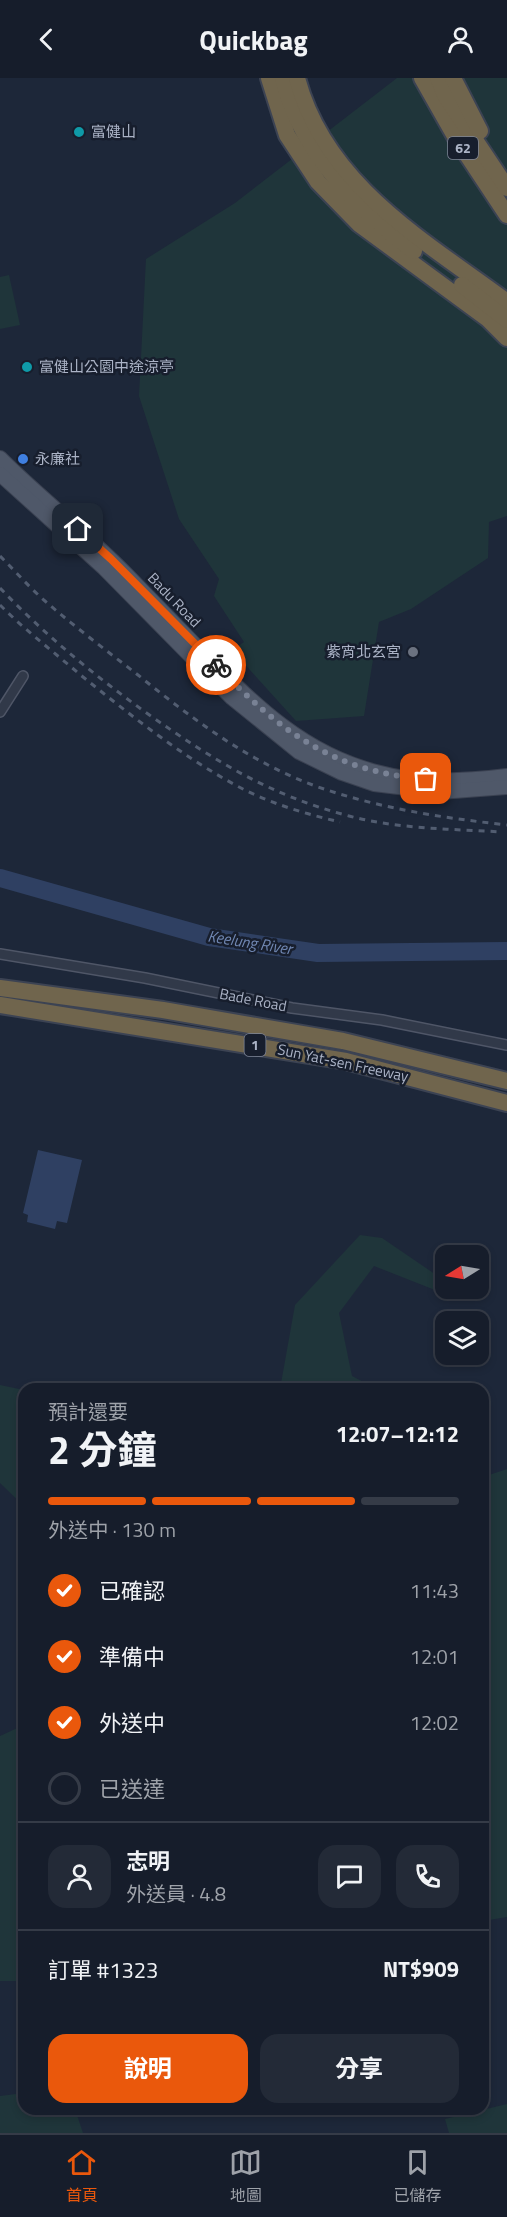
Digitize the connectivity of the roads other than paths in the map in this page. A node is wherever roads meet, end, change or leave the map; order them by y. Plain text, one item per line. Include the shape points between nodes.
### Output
1 (269, 78) edge
2 (283, 78) edge
3 (297, 78) edge
4 (422, 78) edge
5 (438, 78) edge
6 (453, 78) edge
7 (507, 187) edge
8 (507, 215) edge
9 (507, 302) edge
10 (507, 320) edge
11 (507, 338) edge
12 (0, 458) edge
13 (0, 474) edge
14 (23, 676) dead end
15 (0, 712) edge
16 (507, 776) edge
17 (507, 787) edge
18 (0, 954) edge
19 (0, 988) edge
20 (0, 1005) edge
21 (507, 1045) edge
22 (507, 1081) edge
23 (507, 1103) edge

1 - 11 highway via 287,135 318,182 360,224 488,319
2 - 10 highway via 299,122 322,161 350,196 399,240
3 - 9 highway via 301,95 336,159 369,196 426,246
4 - 8 highway, 62
5 - 7 highway, 62 via 445,95
6 - 7 highway
12 - 16 main road, Badu Road via 111,559 239,689 278,725 305,742 346,762 386,774 440,780
13 - 17 main road, Badu Road via 103,567 231,698 299,752 374,784 440,792
14 - 15 street
18 - 21 street, Bade Road
19 - 22 highway, Sun Yat-sen Freeway / 1 via 343,1041
20 - 23 highway, Sun Yat-sen Freeway / 1 via 346,1061

